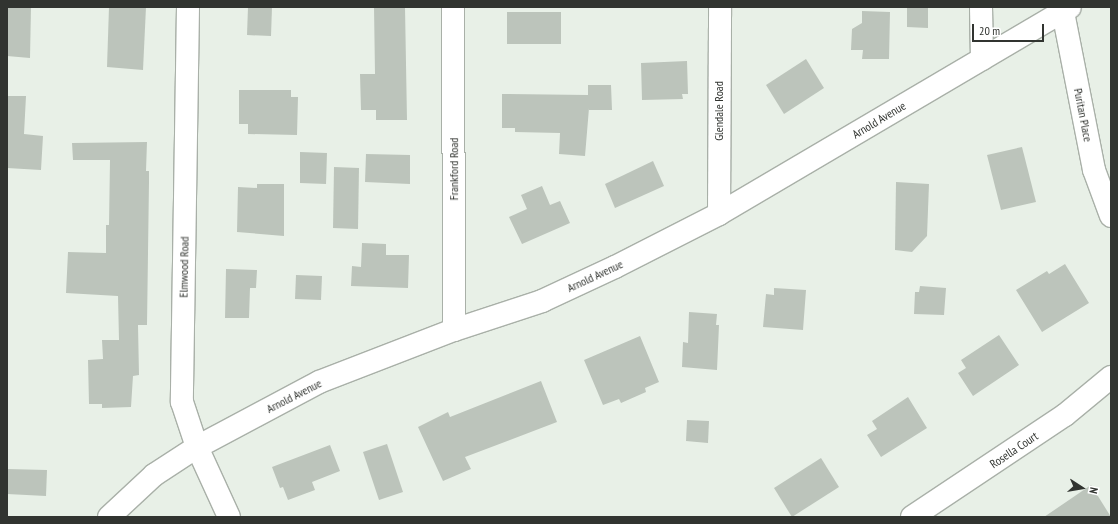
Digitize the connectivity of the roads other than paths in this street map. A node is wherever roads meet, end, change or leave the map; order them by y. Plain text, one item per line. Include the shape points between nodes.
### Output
1 (188, 7) edge
2 (453, 7) edge
3 (720, 7) edge
4 (981, 7) edge
5 (1066, 9) edge
6 (982, 59) junction
7 (719, 214) junction
8 (1111, 216) edge
9 (454, 330) junction
10 (1111, 377) edge
11 (197, 447) junction
12 (109, 517) edge
13 (229, 517) edge
14 (912, 517) edge

1 - 11 street, Elmwood Road via 182,402
2 - 9 street, Frankford Road
3 - 7 street, Glendale Road
4 - 6 street
5 - 6 street, Arnold Avenue
5 - 8 street, Puritan Place via 1094,170
6 - 7 street, Arnold Avenue
7 - 9 street, Arnold Avenue via 542,301
9 - 11 street, Arnold Avenue via 319,382
10 - 14 street, Rosella Court via 1065,415
11 - 12 street, Arnold Avenue via 154,476
11 - 13 street, Elmwood Road

